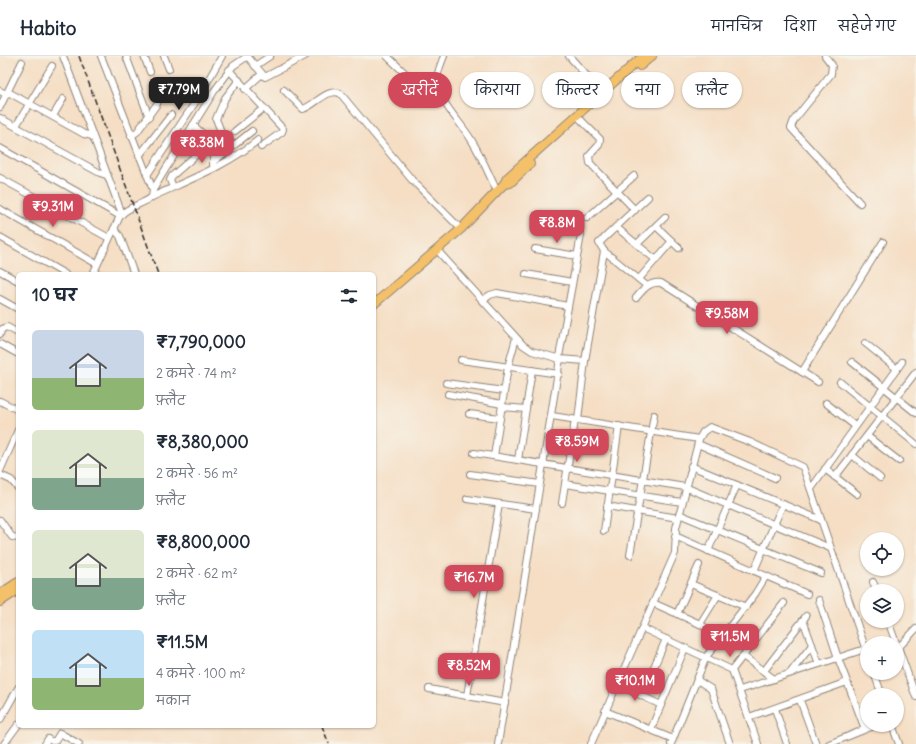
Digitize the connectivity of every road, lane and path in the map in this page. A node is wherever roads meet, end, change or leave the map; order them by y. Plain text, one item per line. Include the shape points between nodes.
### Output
1 (63, 56) edge
2 (101, 56) edge
3 (126, 56) edge
4 (144, 56) edge
5 (164, 56) edge
6 (222, 56) edge
7 (238, 56) edge
8 (248, 56) edge
9 (270, 56) edge
10 (305, 56) edge
11 (386, 56) edge
12 (444, 56) edge
13 (569, 56) edge
14 (643, 56) edge
15 (652, 56) edge
16 (824, 56) edge
17 (22, 62) dead end
18 (52, 66) dead end
19 (255, 66) junction
20 (231, 68) junction
21 (168, 69) dead end
22 (150, 72) dead end
23 (403, 72) edge
24 (440, 72) edge
25 (583, 72) edge
26 (263, 75) junction
27 (613, 83) edge
28 (242, 85) junction
29 (284, 90) dead end
30 (0, 91) edge
31 (8, 92) junction
32 (63, 99) dead end
33 (29, 103) junction
34 (158, 104) dead end
35 (0, 107) edge
36 (264, 108) junction
37 (451, 108) edge
38 (585, 108) edge
39 (171, 115) dead end
40 (53, 116) junction
41 (149, 117) junction
42 (0, 118) edge
43 (580, 119) junction
44 (193, 125) junction
45 (16, 126) junction
46 (220, 129) dead end
47 (252, 131) dead end
48 (235, 132) dead end
49 (92, 136) junction
50 (131, 136) junction
51 (185, 137) junction
52 (258, 140) dead end
53 (211, 142) junction
54 (205, 147) junction
55 (261, 147) dead end
56 (0, 148) edge
57 (139, 156) junction
58 (213, 165) junction
59 (106, 175) junction
60 (147, 175) junction
61 (634, 176) dead end
62 (0, 178) edge
63 (504, 184) junction
64 (173, 188) junction
65 (153, 190) junction
66 (497, 191) junction
67 (616, 191) junction
68 (152, 197) junction
69 (648, 197) dead end
70 (860, 203) dead end
71 (0, 209) edge
72 (634, 210) junction
73 (121, 214) junction
74 (665, 217) dead end
75 (587, 218) dead end
76 (656, 226) junction
77 (616, 227) junction
78 (114, 229) junction
79 (461, 229) junction
80 (581, 234) dead end
81 (0, 237) edge
82 (109, 238) junction
83 (672, 241) junction
84 (883, 242) dead end
85 (637, 244) junction
86 (679, 248) dead end
87 (534, 249) dead end
88 (437, 250) junction
89 (604, 250) junction
90 (577, 256) junction
91 (656, 260) junction
92 (95, 269) edge
93 (0, 271) edge
94 (62, 272) edge
95 (133, 272) edge
96 (526, 274) dead end
97 (16, 280) edge
98 (639, 280) junction
99 (572, 282) junction
100 (647, 286) junction
101 (636, 298) dead end
102 (0, 299) edge
103 (482, 301) junction
104 (376, 302) edge
105 (568, 306) junction
106 (16, 308) edge
107 (1, 330) edge
108 (16, 332) edge
109 (516, 338) junction
110 (865, 343) dead end
111 (0, 344) edge
112 (16, 353) edge
113 (560, 358) junction
114 (461, 360) dead end
115 (585, 361) junction
116 (852, 362) dead end
117 (902, 362) dead end
118 (508, 366) junction
119 (897, 369) junction
120 (532, 370) junction
121 (802, 372) junction
122 (916, 372) edge
123 (559, 374) junction
124 (910, 380) junction
125 (818, 382) dead end
126 (840, 382) dead end
127 (446, 383) dead end
128 (916, 386) edge
129 (883, 387) junction
130 (504, 391) junction
131 (448, 394) dead end
132 (897, 397) junction
133 (0, 401) edge
134 (826, 403) dead end
135 (502, 405) junction
136 (870, 406) junction
137 (16, 409) edge
138 (526, 409) junction
139 (469, 414) dead end
140 (916, 414) edge
141 (654, 415) dead end
142 (552, 416) junction
143 (882, 416) junction
144 (500, 418) junction
145 (576, 420) junction
146 (619, 426) junction
147 (855, 426) junction
148 (651, 432) junction
149 (16, 436) edge
150 (867, 436) junction
151 (698, 441) junction
152 (916, 444) edge
153 (474, 453) dead end
154 (852, 455) junction
155 (494, 456) junction
156 (518, 460) junction
157 (899, 461) dead end
158 (544, 464) junction
159 (568, 466) junction
160 (691, 466) junction
161 (825, 469) junction
162 (0, 471) edge
163 (470, 474) dead end
164 (612, 474) junction
165 (0, 475) edge
166 (835, 477) junction
167 (775, 478) dead end
168 (880, 478) dead end
169 (643, 479) junction
170 (540, 484) junction
171 (565, 484) junction
172 (737, 485) junction
173 (16, 486) edge
174 (685, 487) junction
175 (811, 489) junction
176 (609, 491) junction
177 (858, 494) dead end
178 (640, 495) junction
179 (467, 499) dead end
180 (682, 502) junction
181 (562, 503) dead end
182 (499, 504) junction
183 (729, 504) junction
184 (783, 504) junction
185 (607, 506) junction
186 (536, 509) junction
187 (638, 511) junction
188 (678, 516) junction
189 (0, 520) edge
190 (821, 520) junction
191 (774, 524) junction
192 (717, 530) junction
193 (604, 531) dead end
194 (675, 536) junction
195 (16, 537) edge
196 (763, 548) junction
197 (830, 548) junction
198 (708, 551) junction
199 (630, 555) dead end
200 (698, 565) dead end
201 (754, 571) junction
202 (820, 573) dead end
203 (766, 576) junction
204 (16, 583) edge
205 (691, 584) junction
206 (16, 591) edge
207 (0, 594) edge
208 (807, 594) dead end
209 (718, 595) junction
210 (819, 600) dead end
211 (0, 602) edge
212 (653, 603) junction
213 (784, 603) dead end
214 (746, 607) junction
215 (677, 614) junction
216 (700, 624) junction
217 (642, 628) junction
218 (916, 629) edge
219 (861, 636) edge
220 (720, 638) junction
221 (666, 639) junction
222 (904, 641) edge
223 (812, 645) junction
224 (686, 648) junction
225 (860, 652) edge
226 (743, 656) junction
227 (706, 657) junction
228 (838, 658) junction
229 (819, 664) junction
230 (904, 664) edge
231 (732, 670) junction
232 (764, 671) junction
233 (789, 674) junction
234 (774, 679) junction
235 (697, 680) junction
236 (847, 682) junction
237 (617, 684) junction
238 (429, 689) dead end
239 (740, 690) junction
240 (16, 691) edge
241 (642, 695) junction
242 (467, 696) junction
243 (916, 697) edge
244 (800, 700) junction
245 (505, 703) junction
246 (661, 705) junction
247 (775, 709) junction
248 (605, 711) junction
249 (860, 716) edge
250 (749, 717) junction
251 (0, 719) edge
252 (16, 728) edge
253 (651, 729) junction
254 (860, 731) edge
255 (895, 732) edge
256 (672, 741) edge
257 (48, 742) edge
258 (4, 744) edge
259 (79, 744) edge
260 (498, 744) edge
261 (592, 744) edge
262 (730, 744) edge
263 (758, 744) edge
264 (787, 744) edge
265 (816, 744) edge
266 (829, 744) edge
267 (899, 744) edge

1 - 49 street
2 - 50 street
3 - 41 street
4 - 22 street
5 - 21 street
6 - 60 street via 198,98
7 - 20 street
8 - 19 street
8 - 20 street
9 - 19 street
10 - 26 street via 268,76
11 - 23 street
12 - 24 street
13 - 25 street
14 - 27 main road
15 - 43 main road
16 - 70 street via 832,65 831,74 794,120 791,128
17 - 31 street
18 - 33 street
19 - 26 street
20 - 28 street
20 - 44 street
26 - 28 street
28 - 36 street
28 - 46 street via 225,98 216,119
29 - 79 street via 303,109 327,95 340,93 412,180
30 - 31 street via 6,94
31 - 33 street
31 - 35 street
32 - 40 street
33 - 40 street
33 - 45 street
34 - 41 street
36 - 48 street
36 - 55 street via 283,131
37 - 66 street via 472,140
38 - 63 main road via 507,178
39 - 57 street
40 - 49 street via 87,136
41 - 50 street
42 - 45 street
43 - 63 main road via 510,183
43 - 67 street via 600,139 599,145 589,156 590,163
44 - 51 street
44 - 53 street
45 - 59 street
47 - 58 street
49 - 59 street
50 - 57 street
51 - 54 street
51 - 65 street
52 - 58 street via 236,157
53 - 54 street
53 - 58 street via 217,149
54 - 64 street via 172,176 170,180
56 - 73 street
57 - 60 street
58 - 64 street
59 - 73 street
60 - 65 street
61 - 67 street
62 - 82 street
63 - 66 main road
64 - 68 street
65 - 68 street
66 - 79 main road
67 - 72 street
67 - 75 street
68 - 73 street
69 - 72 street
71 - 92 street
72 - 77 street
73 - 78 street
74 - 76 street
76 - 83 street
76 - 85 street
77 - 85 street
77 - 89 street via 599,243
78 - 82 street
78 - 95 street via 120,236
79 - 88 main road
80 - 90 street
81 - 94 street
82 - 92 street
83 - 86 street
83 - 91 street
84 - 121 street
85 - 91 street
87 - 90 street
88 - 103 street
88 - 104 main road
89 - 98 street
89 - 115 street
90 - 99 street
91 - 98 street
93 - 97 street
96 - 99 street
98 - 100 street
99 - 105 street
100 - 101 street
100 - 121 street via 661,283
102 - 106 street
103 - 105 street via 497,293
103 - 109 street
105 - 113 street
107 - 108 street via 7,327
109 - 113 street via 532,351
109 - 118 street
110 - 119 street
111 - 112 street
113 - 115 street
113 - 123 street
114 - 118 street
115 - 145 street
116 - 129 street
117 - 119 street
118 - 120 street
118 - 130 street
119 - 129 street
120 - 123 street
120 - 138 street
121 - 125 street
122 - 124 street
123 - 142 street
124 - 128 street
124 - 132 street
126 - 136 street
127 - 130 street
129 - 132 street
129 - 136 street
130 - 135 street
131 - 135 street
132 - 140 street
132 - 143 street
133 - 137 street
134 - 147 street
135 - 138 street
135 - 144 street
136 - 143 street
136 - 147 street
138 - 156 street
139 - 144 street
141 - 148 street
142 - 145 street
142 - 158 street
143 - 150 street
143 - 152 street
144 - 155 street
145 - 146 street
145 - 159 street
146 - 148 street
146 - 164 street
147 - 161 street
148 - 151 street
148 - 169 street
149 - 162 street
150 - 154 street
150 - 157 street
151 - 160 street
151 - 167 street
151 - 175 street via 706,429 714,428 798,463 806,472
153 - 155 street
154 - 166 street
154 - 168 street
155 - 156 street
156 - 158 street
158 - 159 street
158 - 170 street
159 - 164 street
159 - 171 street
160 - 172 street
160 - 174 street
161 - 166 street
161 - 175 street
163 - 170 street
164 - 169 street
164 - 176 street
165 - 173 street
166 - 177 street
169 - 174 street
169 - 178 street
170 - 186 street
171 - 176 street
171 - 181 street
172 - 183 street
172 - 184 street
174 - 180 street
174 - 183 street
175 - 190 street
176 - 178 street
176 - 185 street
178 - 180 street
178 - 187 street
179 - 182 street
180 - 188 street
182 - 186 street
182 - 242 street
183 - 191 street
183 - 192 street
184 - 190 street
184 - 191 street
185 - 187 street
185 - 193 street
186 - 245 street
187 - 188 street
187 - 199 street
188 - 192 street
188 - 194 street
189 - 195 street via 12,536
190 - 197 street
191 - 196 street
191 - 197 street
192 - 196 street
192 - 198 street
194 - 198 street
194 - 212 street via 675,553
196 - 201 street
196 - 202 street
197 - 219 street
198 - 201 street
200 - 205 street
201 - 203 street
203 - 208 street
203 - 214 street
204 - 207 main road
205 - 209 street
205 - 215 street
206 - 211 main road
209 - 214 street
209 - 216 street
210 - 228 street
212 - 215 street
212 - 217 street
213 - 226 street
214 - 220 street
215 - 216 street
216 - 220 street
217 - 221 street
217 - 237 street
218 - 222 street
220 - 227 street
221 - 224 street
221 - 241 street
223 - 229 street
223 - 232 street via 805,618
223 - 233 street
224 - 227 street
224 - 246 street
225 - 228 street
226 - 231 street
226 - 232 street
227 - 231 street
227 - 235 street
228 - 229 street
228 - 236 street
229 - 233 street
230 - 243 street
231 - 239 street
232 - 234 street
233 - 234 street
234 - 239 street
235 - 256 street
235 - 262 street via 711,689
236 - 244 street
236 - 249 street
237 - 241 street
237 - 248 street
238 - 242 street
239 - 250 street
240 - 251 street
241 - 246 street
242 - 245 street
244 - 247 street
244 - 265 street
245 - 260 street
246 - 253 street
247 - 250 street
247 - 264 street
248 - 253 street
248 - 261 street
250 - 263 street
252 - 258 street
253 - 256 street
254 - 266 street
255 - 267 street
257 - 259 street via 55,741 60,733

